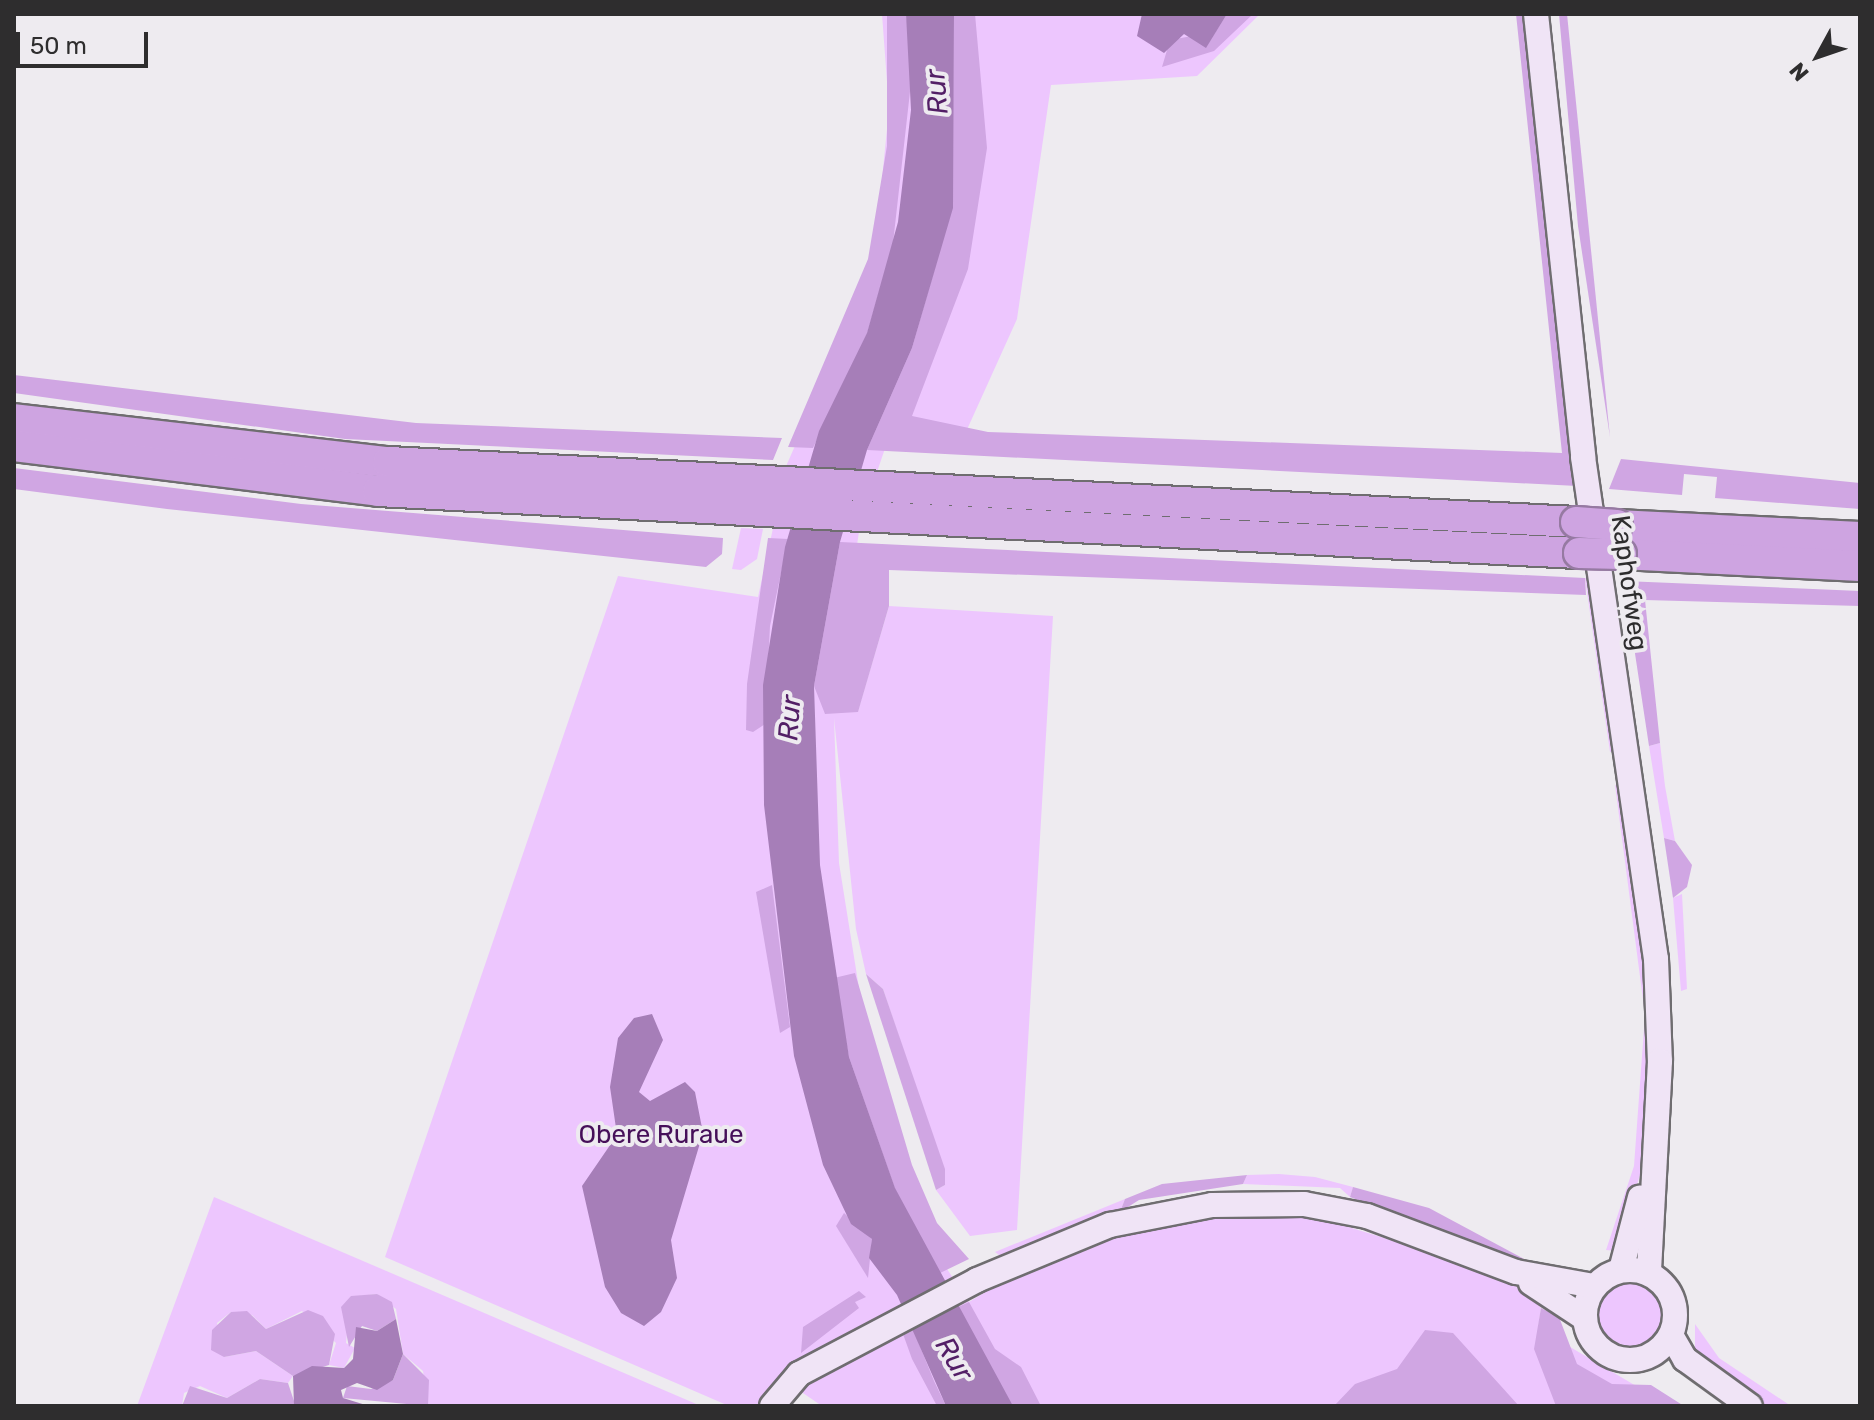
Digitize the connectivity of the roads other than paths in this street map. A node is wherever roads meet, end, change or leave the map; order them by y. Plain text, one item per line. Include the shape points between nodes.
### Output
1 (1536, 14) edge
2 (14, 419) edge
3 (14, 446) edge
4 (689, 496) junction
5 (957, 509) junction
6 (1860, 537) edge
7 (1619, 540) junction
8 (1860, 566) edge
9 (1650, 1160) junction
10 (1621, 1270) junction
11 (1516, 1272) junction
12 (1649, 1274) junction
13 (1594, 1286) junction
14 (1584, 1318) junction
15 (1671, 1335) junction
16 (1647, 1358) junction
17 (772, 1406) edge
18 (1737, 1406) edge
19 (1750, 1406) edge

1 - 9 main road, Kaphofweg via 1583,457 1656,959 1660,1061
2 - 4 highway
3 - 4 highway via 378,491
4 - 5 highway
5 - 7 highway, bridge via 1579,553
5 - 7 highway, bridge via 1576,522
6 - 7 highway
7 - 8 highway
9 - 10 main road, Kaphofweg
9 - 12 main road, Kaphofweg
10 - 12 main road
10 - 13 main road
11 - 13 main road
11 - 14 main road
11 - 17 main road via 1367,1216 1257,1202 1110,1225 865,1334 799,1374
12 - 15 main road via 1673,1300
13 - 14 main road
14 - 16 main road via 1605,1354
15 - 16 main road
15 - 19 main road via 1685,1359
16 - 18 main road

